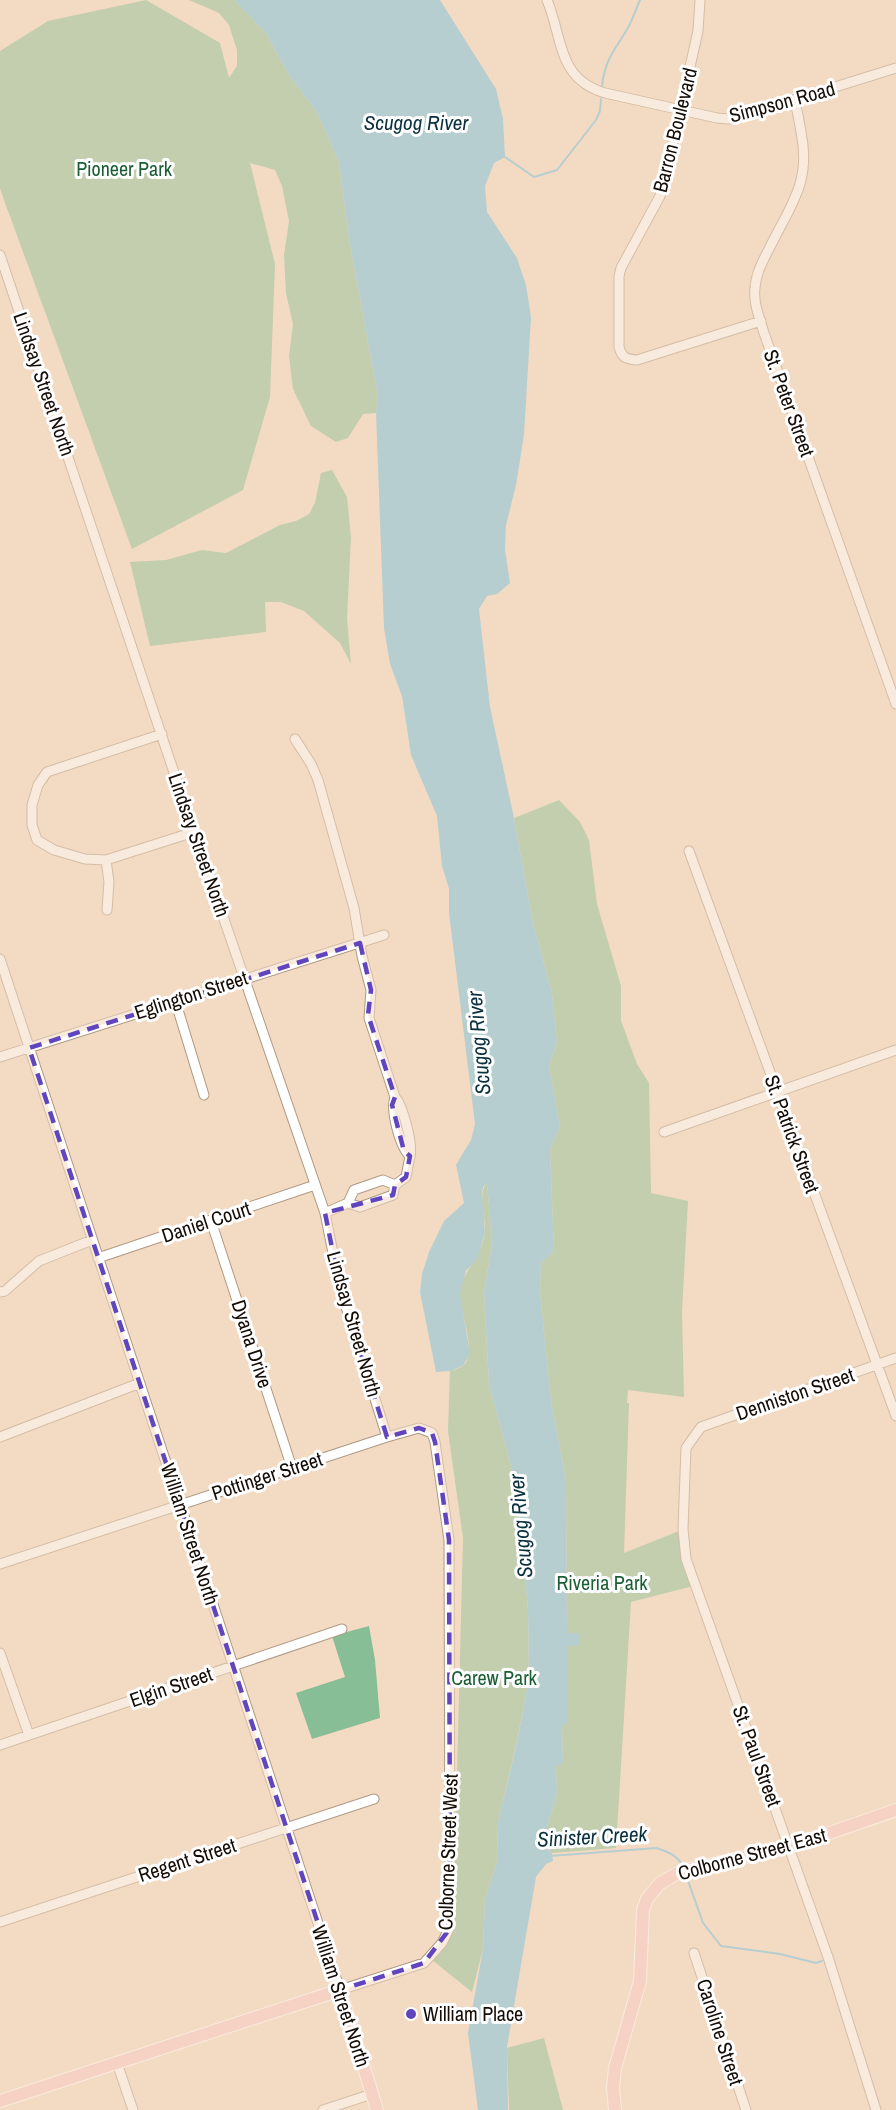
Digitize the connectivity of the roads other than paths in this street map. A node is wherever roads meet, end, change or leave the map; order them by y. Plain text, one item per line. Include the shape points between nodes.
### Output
1 (547, 0) edge
2 (700, 0) edge
3 (896, 68) edge
4 (794, 101) junction
5 (682, 110) junction
6 (0, 255) edge
7 (761, 321) junction
8 (896, 704) edge
9 (162, 734) junction
10 (295, 739) dead end
11 (194, 832) junction
12 (688, 851) dead end
13 (106, 860) junction
14 (107, 910) dead end
15 (384, 935) dead end
16 (360, 943) junction
17 (0, 960) edge
18 (246, 978) junction
19 (175, 1000) junction
20 (29, 1048) junction
21 (896, 1050) edge
22 (0, 1058) edge
23 (776, 1092) junction
24 (204, 1095) dead end
25 (663, 1132) dead end
26 (315, 1185) junction
27 (395, 1185) junction
28 (348, 1203) junction
29 (325, 1213) junction
30 (211, 1221) junction
31 (92, 1240) junction
32 (98, 1258) junction
33 (0, 1293) edge
34 (896, 1358) edge
35 (878, 1365) junction
36 (140, 1383) junction
37 (896, 1416) edge
38 (432, 1433) joint
39 (696, 1433) joint
40 (0, 1437) edge
41 (387, 1437) junction
42 (292, 1468) junction
43 (180, 1505) junction
44 (0, 1564) edge
45 (342, 1629) dead end
46 (0, 1653) edge
47 (233, 1666) junction
48 (29, 1736) junction
49 (0, 1745) edge
50 (374, 1799) dead end
51 (896, 1810) edge
52 (285, 1827) junction
53 (789, 1847) junction
54 (0, 1922) edge
55 (694, 1953) dead end
56 (340, 1990) junction
57 (117, 2063) junction
58 (372, 2094) junction
59 (0, 2101) edge
60 (133, 2110) edge
61 (322, 2110) edge
62 (377, 2110) edge
63 (615, 2110) edge
64 (746, 2110) edge
65 (876, 2110) edge

1 - 5 street, Simpson Road via 562,52 582,83 605,93
2 - 5 street, Barron Boulevard via 698,31
3 - 4 street, Simpson Road
4 - 5 street, Simpson Road via 728,119
4 - 7 street, St. Peter Street via 805,168 801,184 758,271 754,291
5 - 7 street, Barron Boulevard via 660,196 621,267 621,355 637,360
6 - 9 street, Lindsay Street North
7 - 8 street, St. Peter Street
9 - 11 street, Lindsay Street North
9 - 13 street via 47,772 38,785 32,805 37,840 54,850 85,859
10 - 16 street via 321,789
11 - 13 street
11 - 18 street, Lindsay Street North
12 - 23 street, St. Patrick Street
13 - 14 street
15 - 16 street, Eglington Street
16 - 18 street, Eglington Street
16 - 27 street via 371,990 369,1018 395,1097 392,1105 401,1125 404,1150 410,1156 406,1177
17 - 20 street, William Street North
18 - 19 street, Eglington Street
18 - 26 street, Lindsay Street North
19 - 20 street, Eglington Street
19 - 24 street
20 - 22 street, Eglington Street
20 - 31 street, William Street North
21 - 23 street
23 - 25 street
23 - 35 street, St. Patrick Street
26 - 29 street, Lindsay Street North
26 - 30 street, Daniel Court
27 - 28 street via 393,1195 360,1207
27 - 28 street via 383,1180 354,1190
28 - 29 street
29 - 41 street, Lindsay Street North via 340,1288
30 - 32 street, Daniel Court
30 - 42 street, Dyana Drive
31 - 32 street, William Street North
31 - 33 street via 39,1261
32 - 36 street, William Street North
34 - 35 street, Denniston Street
35 - 37 street, St. Patrick Street
35 - 39 street, Denniston Street via 701,1427
36 - 40 street
36 - 43 street, William Street North
38 - 41 street, Pottinger Street via 419,1428
38 - 56 street, Colborne Street West via 449,1540 448,1931 424,1963
39 - 53 street, St. Paul Street via 686,1448 686,1559
41 - 42 street, Pottinger Street
42 - 43 street, Pottinger Street
43 - 44 street, Pottinger Street
43 - 47 street, William Street North
45 - 47 street, Elgin Street
46 - 48 street
47 - 48 street, Elgin Street
47 - 52 street, William Street North
48 - 49 street, Elgin Street
50 - 52 street, Regent Street
51 - 53 main road, Colborne Street East
52 - 54 street, Regent Street
52 - 56 street, William Street North
53 - 63 main road, Colborne Street East via 684,1870 660,1883 645,1903 640,1981 614,2078
53 - 65 street, St. Paul Street
55 - 64 street, Caroline Street
56 - 57 main road, Colborne Street West
56 - 58 main road, William Street North
57 - 59 main road, Colborne Street West
57 - 60 street
58 - 61 street
58 - 62 main road, William Street North

